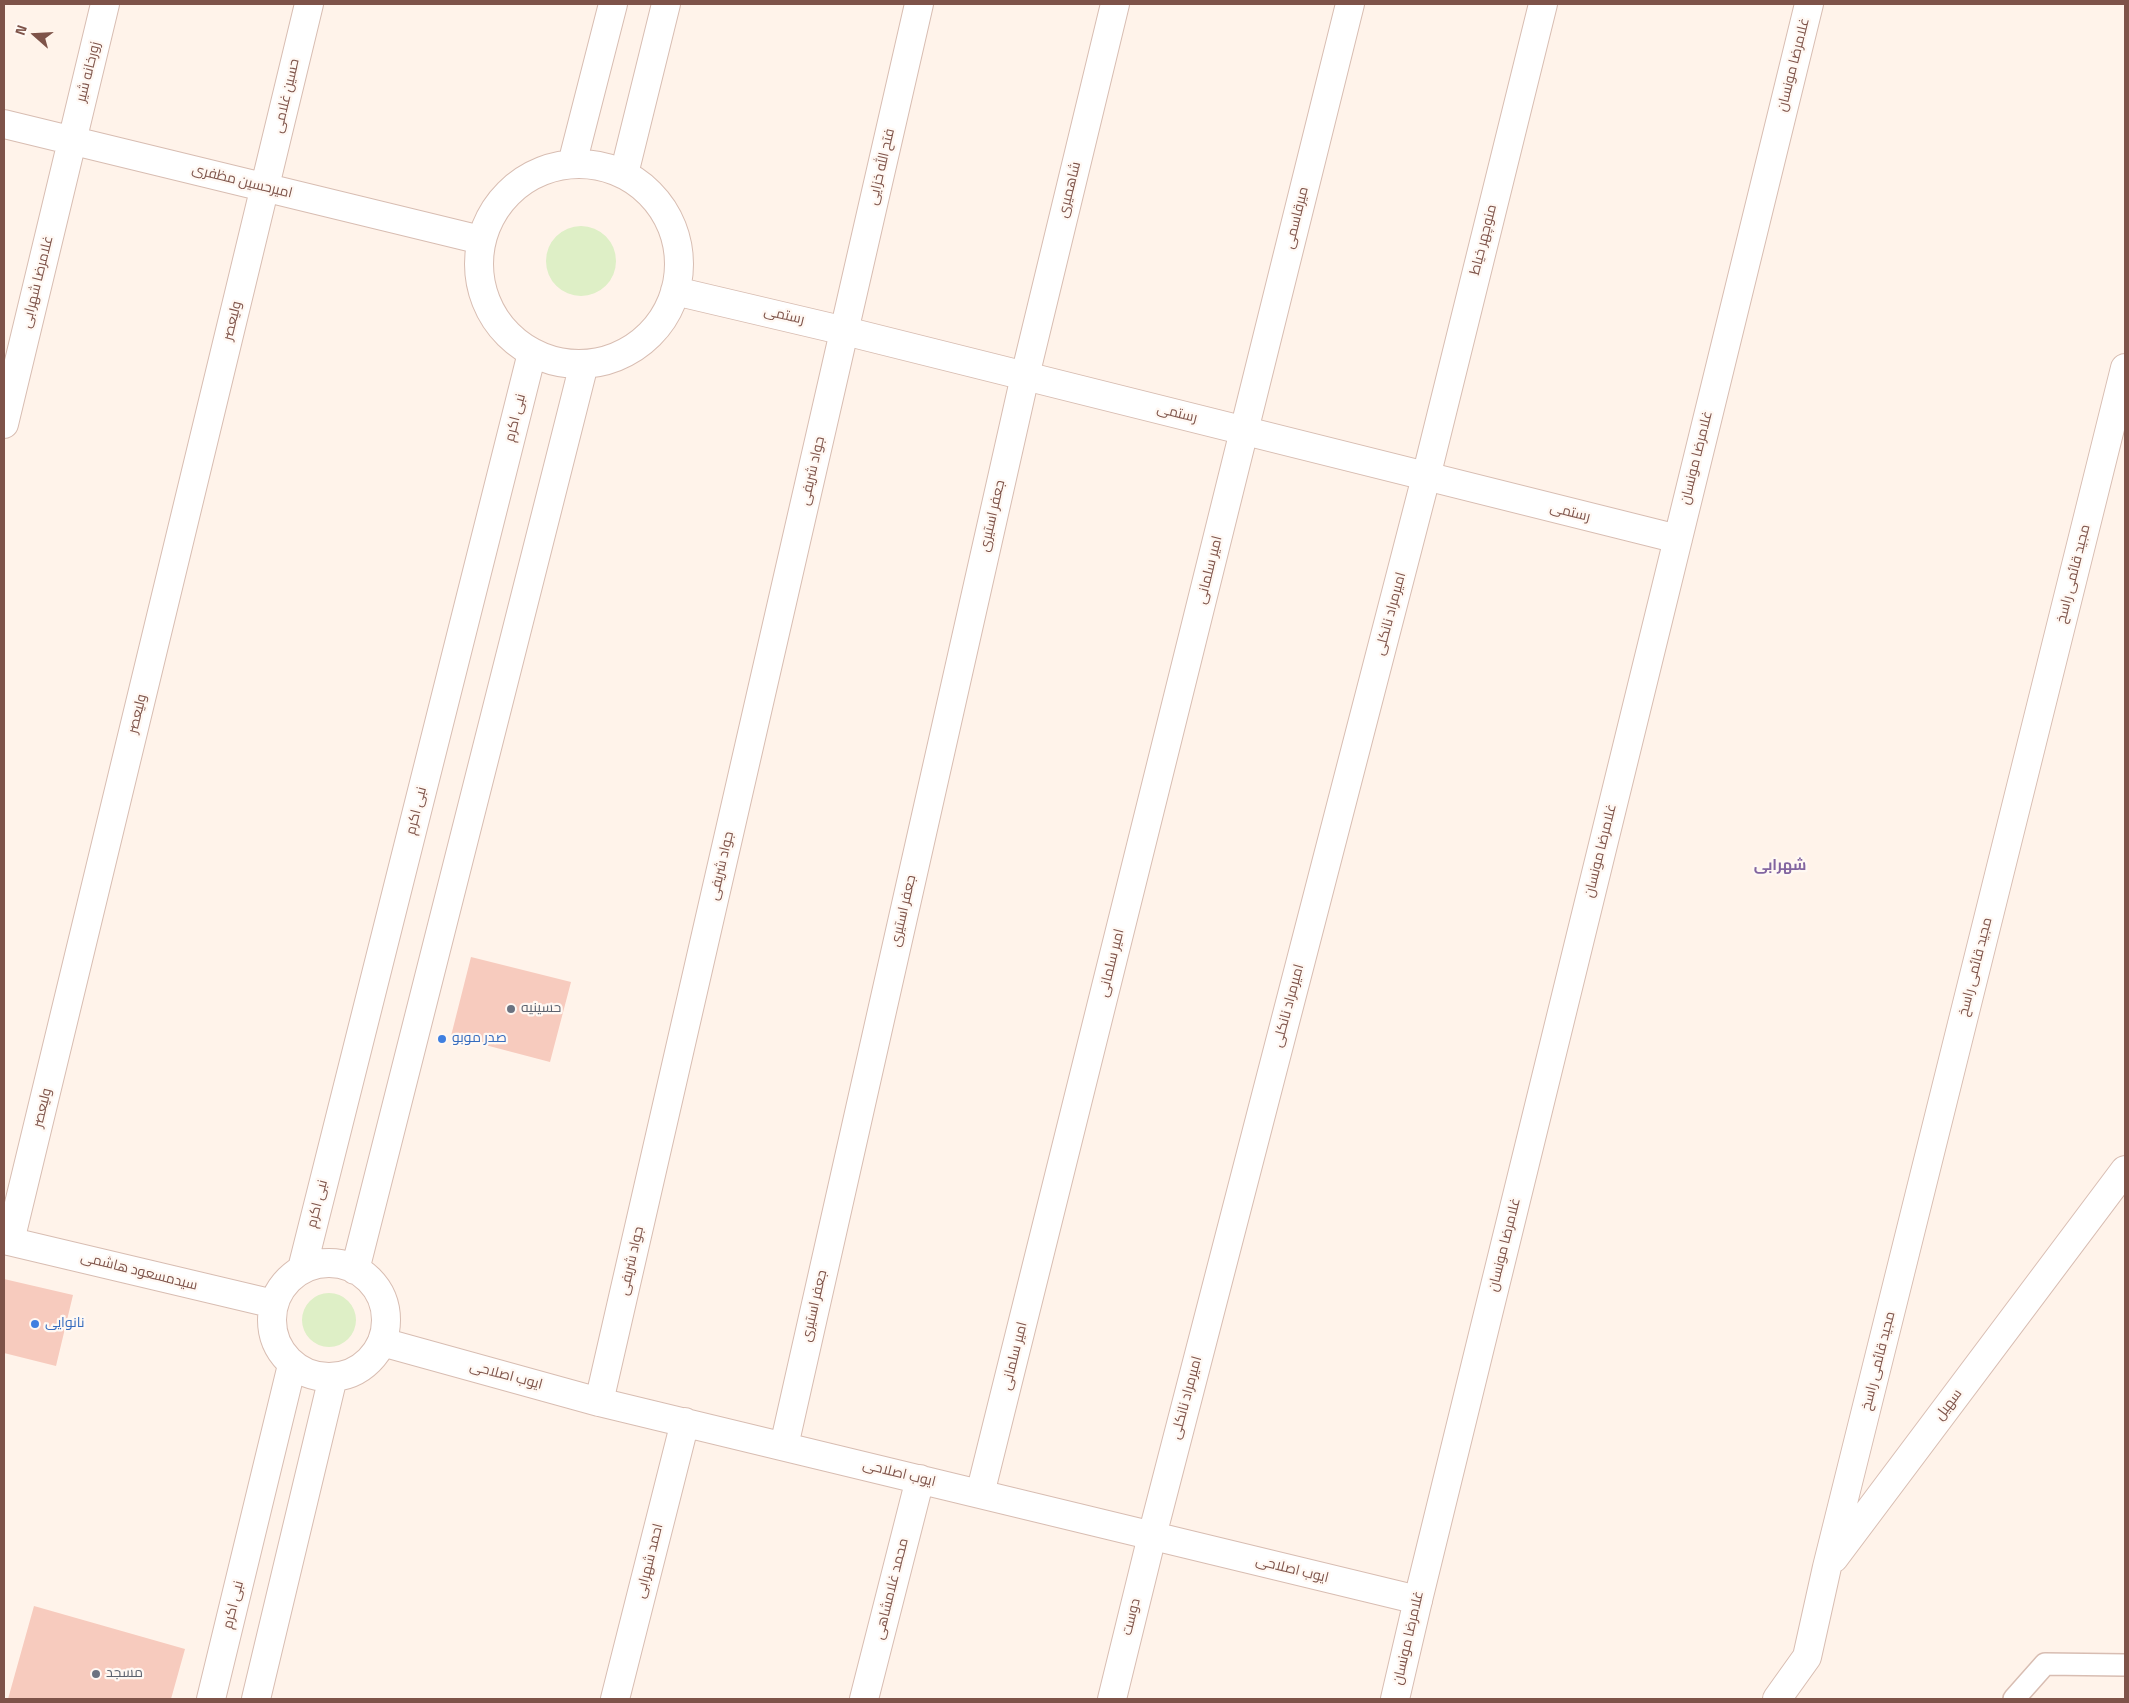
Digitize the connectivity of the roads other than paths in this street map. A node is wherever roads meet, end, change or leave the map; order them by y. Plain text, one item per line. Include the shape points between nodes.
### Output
1 (105, 4) edge
2 (309, 4) edge
3 (613, 4) edge
4 (666, 4) edge
5 (919, 4) edge
6 (1114, 4) edge
7 (1350, 4) edge
8 (1543, 4) edge
9 (1809, 4) edge
10 (4, 124) edge
11 (72, 140) junction
12 (572, 164) junction
13 (624, 174) junction
14 (265, 188) junction
15 (481, 240) junction
16 (675, 291) junction
17 (845, 331) junction
18 (532, 353) junction
19 (584, 364) junction
20 (2125, 368) edge
21 (1025, 376) junction
22 (4, 424) edge
23 (1244, 432) junction
24 (1426, 477) junction
25 (1678, 539) junction
26 (2125, 1170) edge
27 (7, 1240) edge
28 (302, 1269) junction
29 (355, 1270) junction
30 (274, 1304) junction
31 (382, 1342) junction
32 (292, 1365) junction
33 (333, 1377) junction
34 (600, 1402) junction
35 (685, 1422) junction
36 (784, 1446) junction
37 (920, 1480) junction
38 (980, 1494) junction
39 (1152, 1536) junction
40 (1827, 1567) junction
41 (1418, 1600) junction
42 (1807, 1657) junction
43 (2125, 1665) edge
44 (210, 1699) edge
45 (256, 1699) edge
46 (615, 1699) edge
47 (864, 1699) edge
48 (1112, 1699) edge
49 (1395, 1699) edge
50 (1777, 1699) edge
51 (1802, 1699) edge
52 (2014, 1699) edge

1 - 11 street, زورخانه شیر
2 - 14 street, حسین غلامی
3 - 12 street
4 - 13 street
5 - 17 street, فتح الله خزایی
6 - 21 street, شاهمیری
7 - 23 street, میرقاسمی
8 - 24 street, منوچهر خیاط
9 - 25 street, غلامرضا مونسان
10 - 11 street, امیرحسین مظفری
11 - 14 street, امیرحسین مظفری
11 - 22 street, غلامرضا شهرابی
12 - 13 street via 590,164
12 - 15 street via 542,171 515,187 494,211
13 - 16 street via 651,195 670,223 679,256
14 - 15 street, امیرحسین مظفری
14 - 27 street, ولیعصر
15 - 18 street via 479,273 488,306 506,333
16 - 17 street, رستمی
16 - 19 street via 662,320 641,343 614,358
17 - 21 street, رستمی
17 - 34 street, جواد شریفی
18 - 19 street via 549,360
18 - 28 street, نبی اکرم
19 - 29 street
20 - 40 street, مجید قائمی راسخ
21 - 23 street, رستمی
21 - 36 street, جعفر استیری
23 - 24 street, رستمی
23 - 38 street, امیر سلمانی
24 - 25 street, رستمی
24 - 39 street, امیرمراد نانکلی
25 - 41 street, غلامرضا مونسان
26 - 40 street, سهیل
27 - 30 street, سیدمسعود هاشمی
28 - 29 street via 338,1264
28 - 30 street via 280,1290
29 - 31 street via 369,1279 385,1308 386,1326
30 - 32 street via 274,1338
31 - 33 street via 362,1367
31 - 34 street, ایوب اصلاحی
32 - 33 street via 305,1373
32 - 44 street, نبی اکرم
33 - 45 street
34 - 35 street, ایوب اصلاحی
35 - 36 street, ایوب اصلاحی
35 - 46 street, احمد شهرابی
36 - 37 street, ایوب اصلاحی
37 - 38 street, ایوب اصلاحی
37 - 47 street, محمد غلامشاهی
38 - 39 street, ایوب اصلاحی
39 - 41 street, ایوب اصلاحی
39 - 48 street, دوست
40 - 42 street, سهیل
41 - 49 street, غلامرضا مونسان
42 - 50 street, سهیل
42 - 51 street, سهیل
43 - 52 lane via 2045,1664

